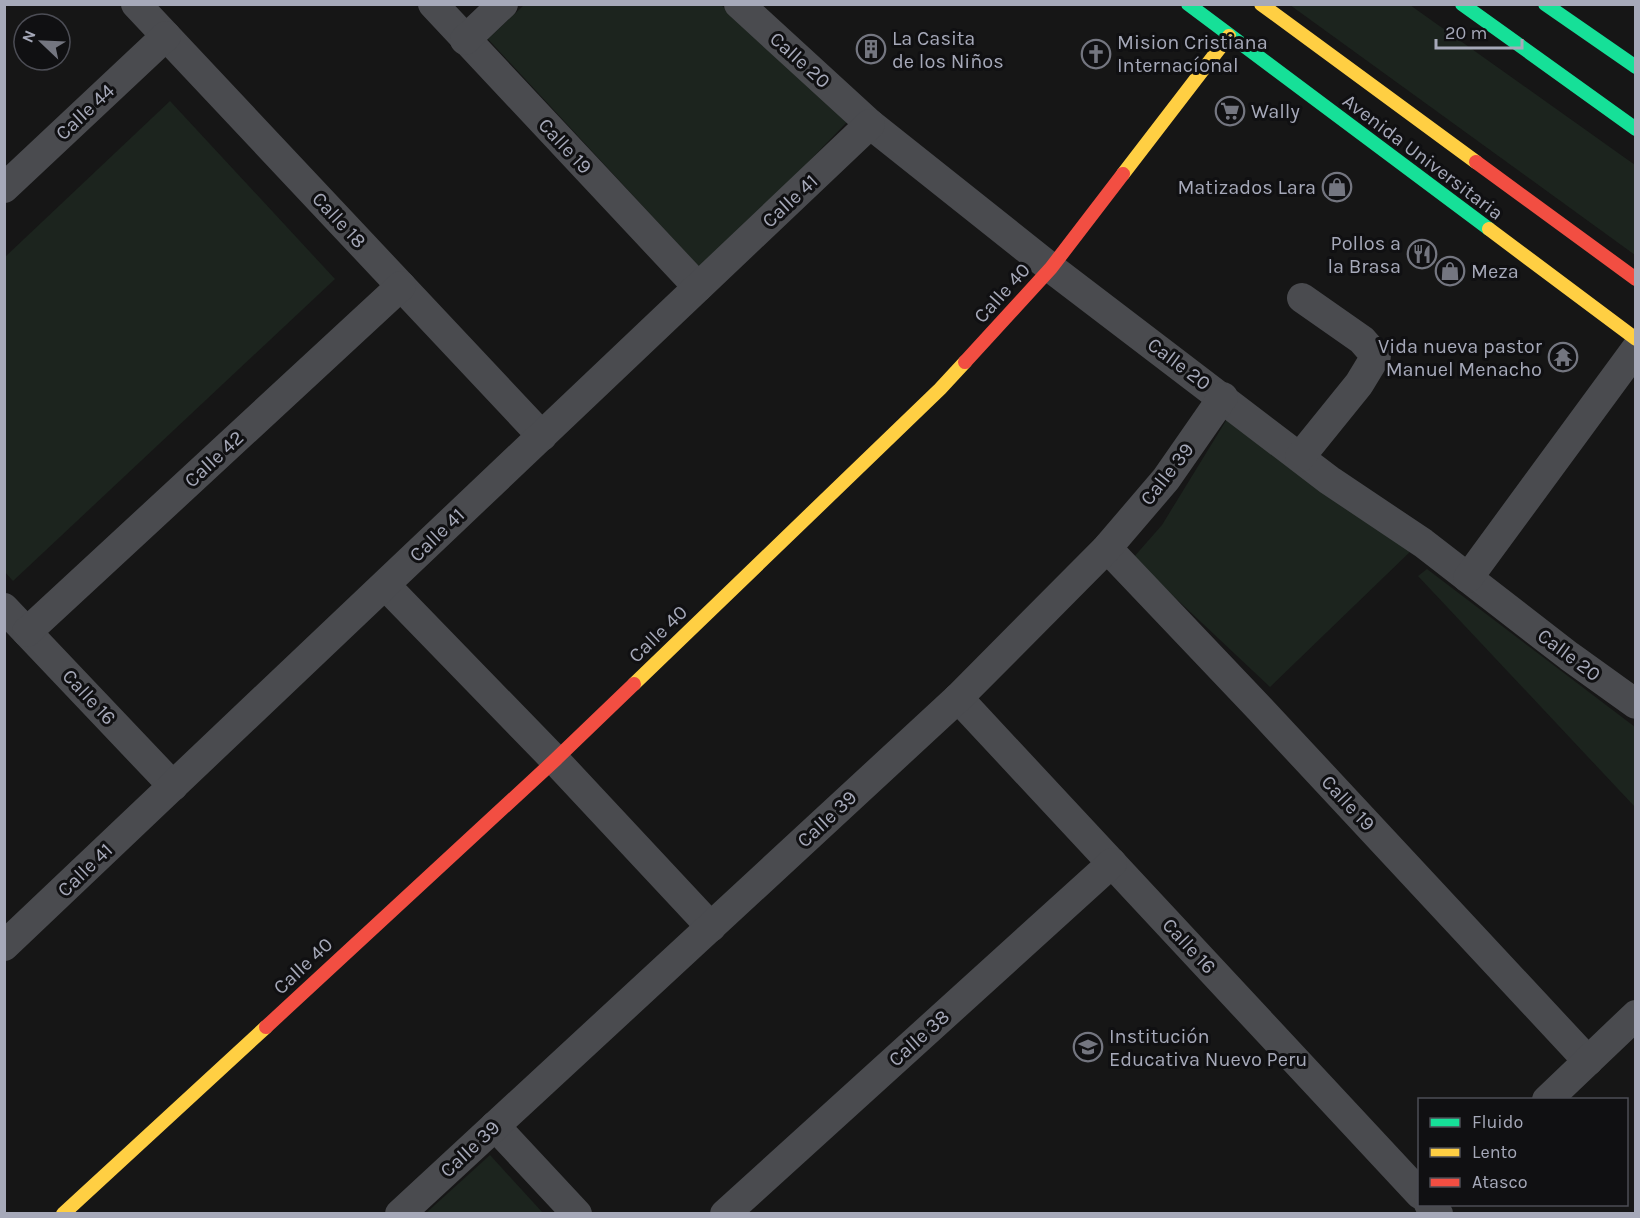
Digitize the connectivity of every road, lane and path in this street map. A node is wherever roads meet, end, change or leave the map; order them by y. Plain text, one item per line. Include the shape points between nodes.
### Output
1 (136, 4) edge
2 (433, 4) edge
3 (503, 4) edge
4 (739, 4) edge
5 (1188, 4) edge
6 (1261, 4) edge
7 (1462, 4) edge
8 (1545, 4) edge
9 (166, 36) junction
10 (1229, 36) junction
11 (465, 40) junction
12 (1635, 66) edge
13 (870, 124) junction
14 (1635, 129) edge
15 (4, 188) edge
16 (1051, 268) junction
17 (1635, 279) edge
18 (401, 286) junction
19 (698, 287) junction
20 (1302, 298) dead end
21 (1635, 339) edge
22 (1635, 349) edge
23 (1223, 398) junction
24 (542, 436) junction
25 (1300, 457) junction
26 (1107, 548) junction
27 (1468, 578) junction
28 (385, 585) junction
29 (4, 608) edge
30 (27, 632) junction
31 (958, 698) junction
32 (1635, 704) edge
33 (555, 760) junction
34 (172, 786) junction
35 (1112, 863) junction
36 (711, 927) junction
37 (5, 945) edge
38 (1635, 1015) edge
39 (1588, 1060) junction
40 (1549, 1098) edge
41 (495, 1126) junction
42 (1418, 1193) edge
43 (63, 1214) edge
44 (400, 1214) edge
45 (577, 1214) edge
46 (725, 1214) edge

1 - 9 street, Calle 18
2 - 11 street, Calle 19
3 - 11 street
4 - 13 street, Calle 20
5 - 10 street, Avenida Universitaria
6 - 17 street, Avenida Universitaria
7 - 14 street
8 - 12 street
9 - 15 street, Calle 44
9 - 18 street, Calle 18
10 - 16 street, Calle 40
10 - 21 street, Avenida Universitaria
11 - 19 street, Calle 19
13 - 16 street, Calle 20
13 - 19 street, Calle 41
16 - 23 street, Calle 20
16 - 33 street, Calle 40 via 940,389
18 - 24 street, Calle 18
18 - 30 street, Calle 42
19 - 24 street, Calle 41
20 - 25 street via 1362,340 1376,356 1359,384
22 - 27 street
23 - 25 street, Calle 20
23 - 26 street, Calle 39 via 1166,479
24 - 28 street, Calle 41
25 - 27 street, Calle 20
26 - 31 street, Calle 39
26 - 39 street, Calle 19
27 - 32 street, Calle 20
28 - 33 street
28 - 34 street, Calle 41
29 - 30 street, Calle 16
30 - 34 street, Calle 16
31 - 35 street, Calle 16
31 - 36 street, Calle 39
33 - 36 street
33 - 43 street, Calle 40
34 - 37 street, Calle 41
35 - 42 street, Calle 16
35 - 46 street, Calle 38
36 - 41 street, Calle 39
38 - 39 street
39 - 40 street
41 - 44 street, Calle 39
41 - 45 street

